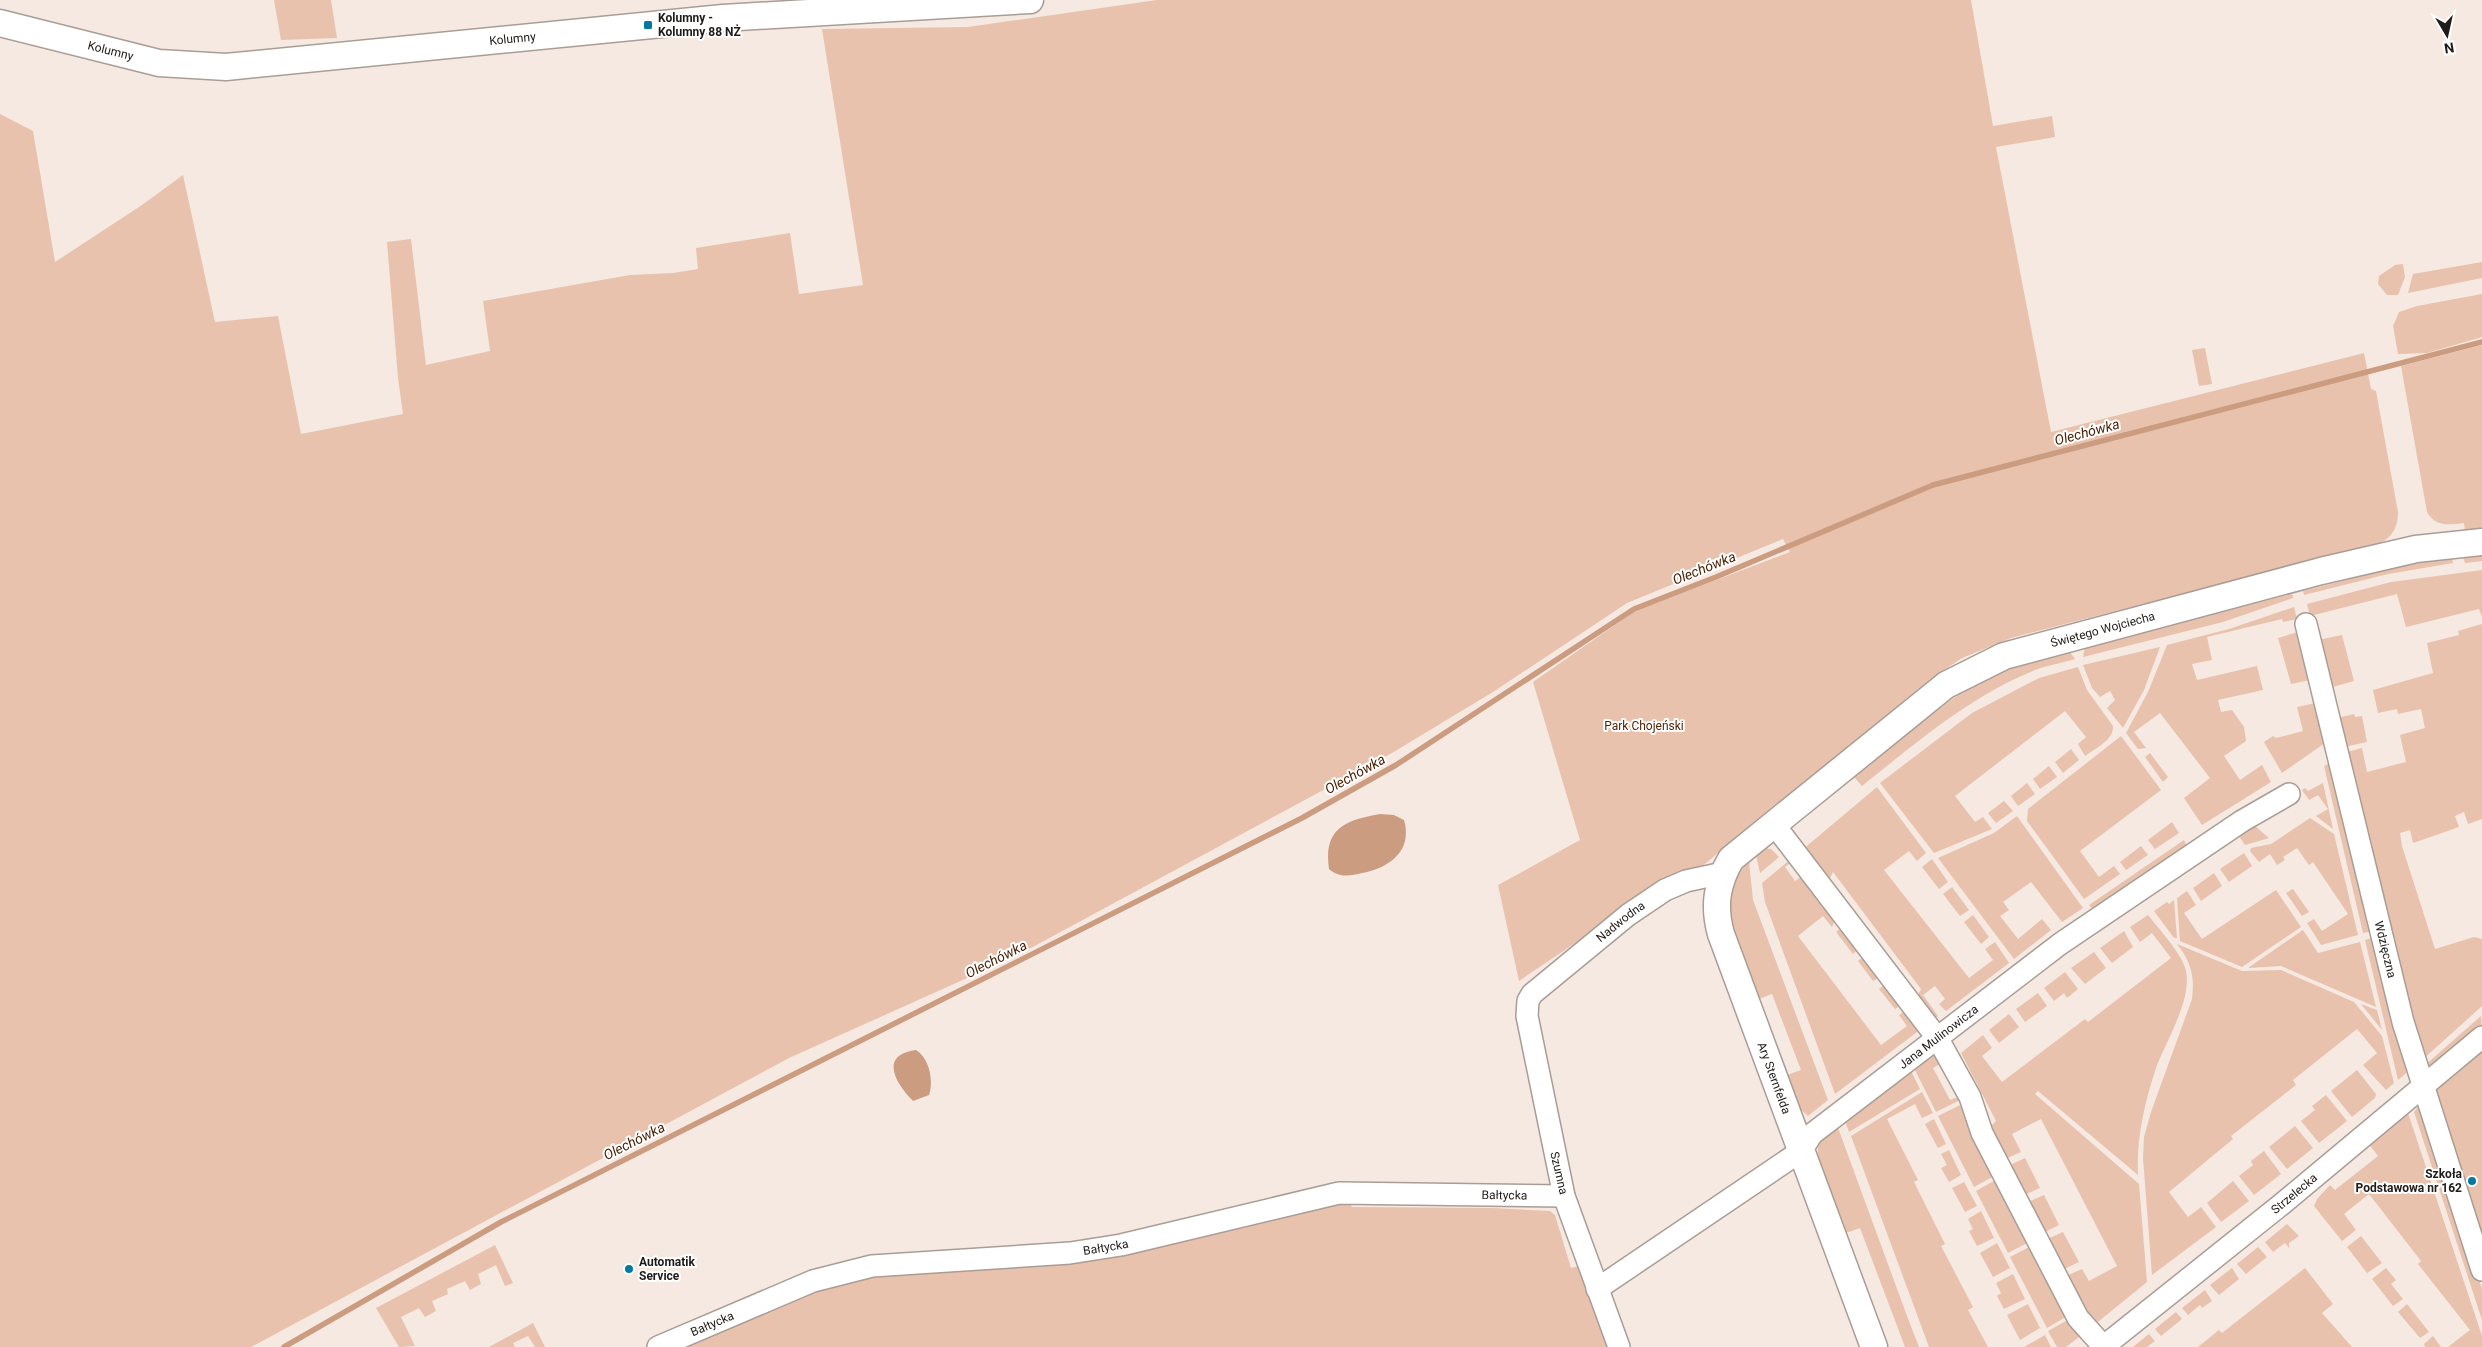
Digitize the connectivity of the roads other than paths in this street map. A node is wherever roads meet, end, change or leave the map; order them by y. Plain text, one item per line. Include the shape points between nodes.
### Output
1 (1030, 0) edge
2 (0, 23) edge
3 (2482, 542) edge
4 (2306, 624) dead end
5 (2289, 794) dead end
6 (1773, 823) junction
7 (1723, 873) junction
8 (1532, 994) joint
9 (2482, 1037) edge
10 (1938, 1039) junction
11 (2424, 1087) junction
12 (1802, 1151) junction
13 (1564, 1196) junction
14 (2482, 1270) edge
15 (1597, 1289) junction
16 (658, 1347) edge
17 (1619, 1347) edge
18 (1874, 1347) edge
19 (2104, 1347) edge

1 - 2 street, Kolumny via 723,18 226,67 159,63
3 - 6 street, Świętego Wojciecha via 2416,549 2314,572 2004,656 1946,686
4 - 11 street, Wdzięczna via 2403,1022
5 - 10 street, Jana Mulinowicza via 2242,821 2060,944
6 - 7 street, Ary Sternfelda via 1739,851
6 - 10 street
7 - 8 street, Nadwodna via 1686,881 1665,890 1628,915
7 - 12 street, Ary Sternfelda via 1716,903 1721,934
8 - 13 street, Szumna via 1527,1016
9 - 11 street, Strzelecka
10 - 12 street, Jana Mulinowicza via 1812,1134
10 - 19 street via 1970,1098 1982,1133 2078,1318
11 - 14 street, Wdzięczna
11 - 19 street, Strzelecka
12 - 15 street, Jana Mulinowicza
12 - 18 street, Ary Sternfelda
13 - 15 street, Szumna
13 - 16 street, Bałtycka via 1340,1193 1121,1245 1070,1253 872,1266 813,1281
15 - 17 street, Szumna

